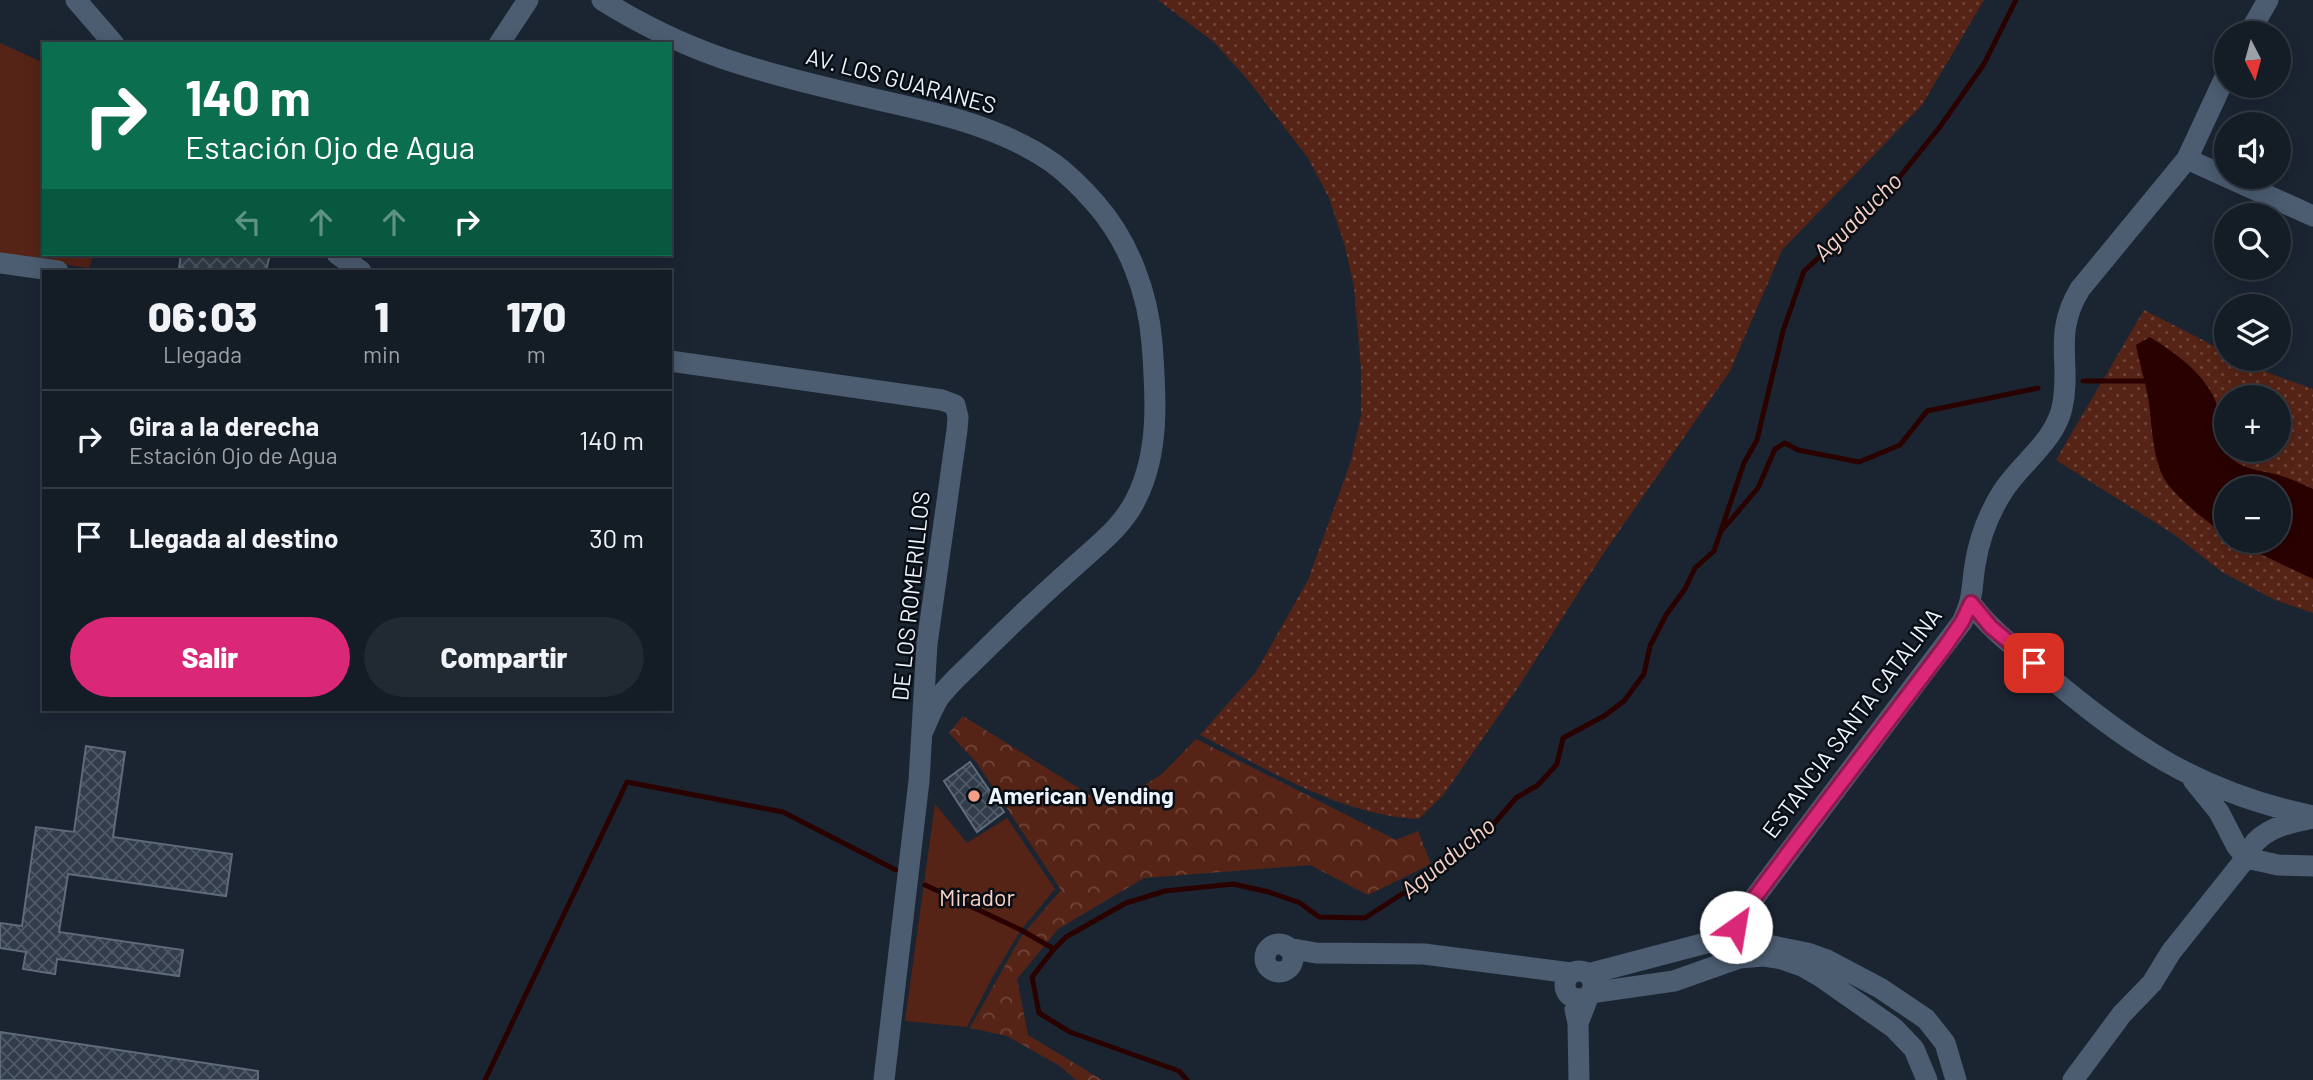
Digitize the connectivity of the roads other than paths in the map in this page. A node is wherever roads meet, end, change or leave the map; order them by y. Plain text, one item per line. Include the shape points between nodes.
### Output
1 (76, 0) edge
2 (528, 0) edge
3 (602, 0) edge
4 (2268, 0) edge
5 (2256, 21) edge
6 (112, 42) edge
7 (500, 42) edge
8 (2215, 98) edge
9 (2187, 159) junction
10 (2313, 216) edge
11 (0, 263) edge
12 (51, 270) edge
13 (672, 361) edge
14 (1971, 603) junction
15 (923, 732) junction
16 (2189, 776) junction
17 (2254, 801) junction
18 (2313, 817) edge
19 (2258, 838) junction
20 (2246, 858) junction
21 (2313, 866) edge
22 (1732, 950) junction
23 (1288, 957) dead end
24 (1577, 985) junction
25 (884, 1080) edge
26 (1579, 1080) edge
27 (1927, 1080) edge
28 (1956, 1080) edge
29 (2073, 1080) edge

1 - 6 street
2 - 7 street
3 - 15 street, AV. LOS GUARANES via 642,24 739,64 936,113 1022,145 1080,186 1110,220 1131,258 1151,330 1155,410 1147,471 1138,496 1114,531 958,676 939,697
4 - 5 street
8 - 9 street, ESTANCIA SANTA CATALINA
9 - 10 street
9 - 14 street, ESTANCIA SANTA CATALINA via 2069,306 2062,408 2049,435 1992,509 1974,566
11 - 12 street
13 - 15 street, DE LOS ROMERILLOS via 955,405 957,430 927,643
14 - 16 street via 2002,638 2082,705
14 - 22 street, ESTANCIA SANTA CATALINA via 1944,648 1746,909
15 - 25 street, DE LOS ROMERILLOS
16 - 17 street
16 - 20 street via 2219,811
17 - 18 street
17 - 19 street via 2261,816
18 - 19 street
19 - 20 street
20 - 21 street
20 - 29 street
22 - 24 street via 1706,943
22 - 27 street via 1782,959 1821,977 1904,1037
22 - 28 street via 1751,941 1827,960 1880,988 1940,1035
23 - 24 street via 1424,954 1548,971
24 - 26 street

